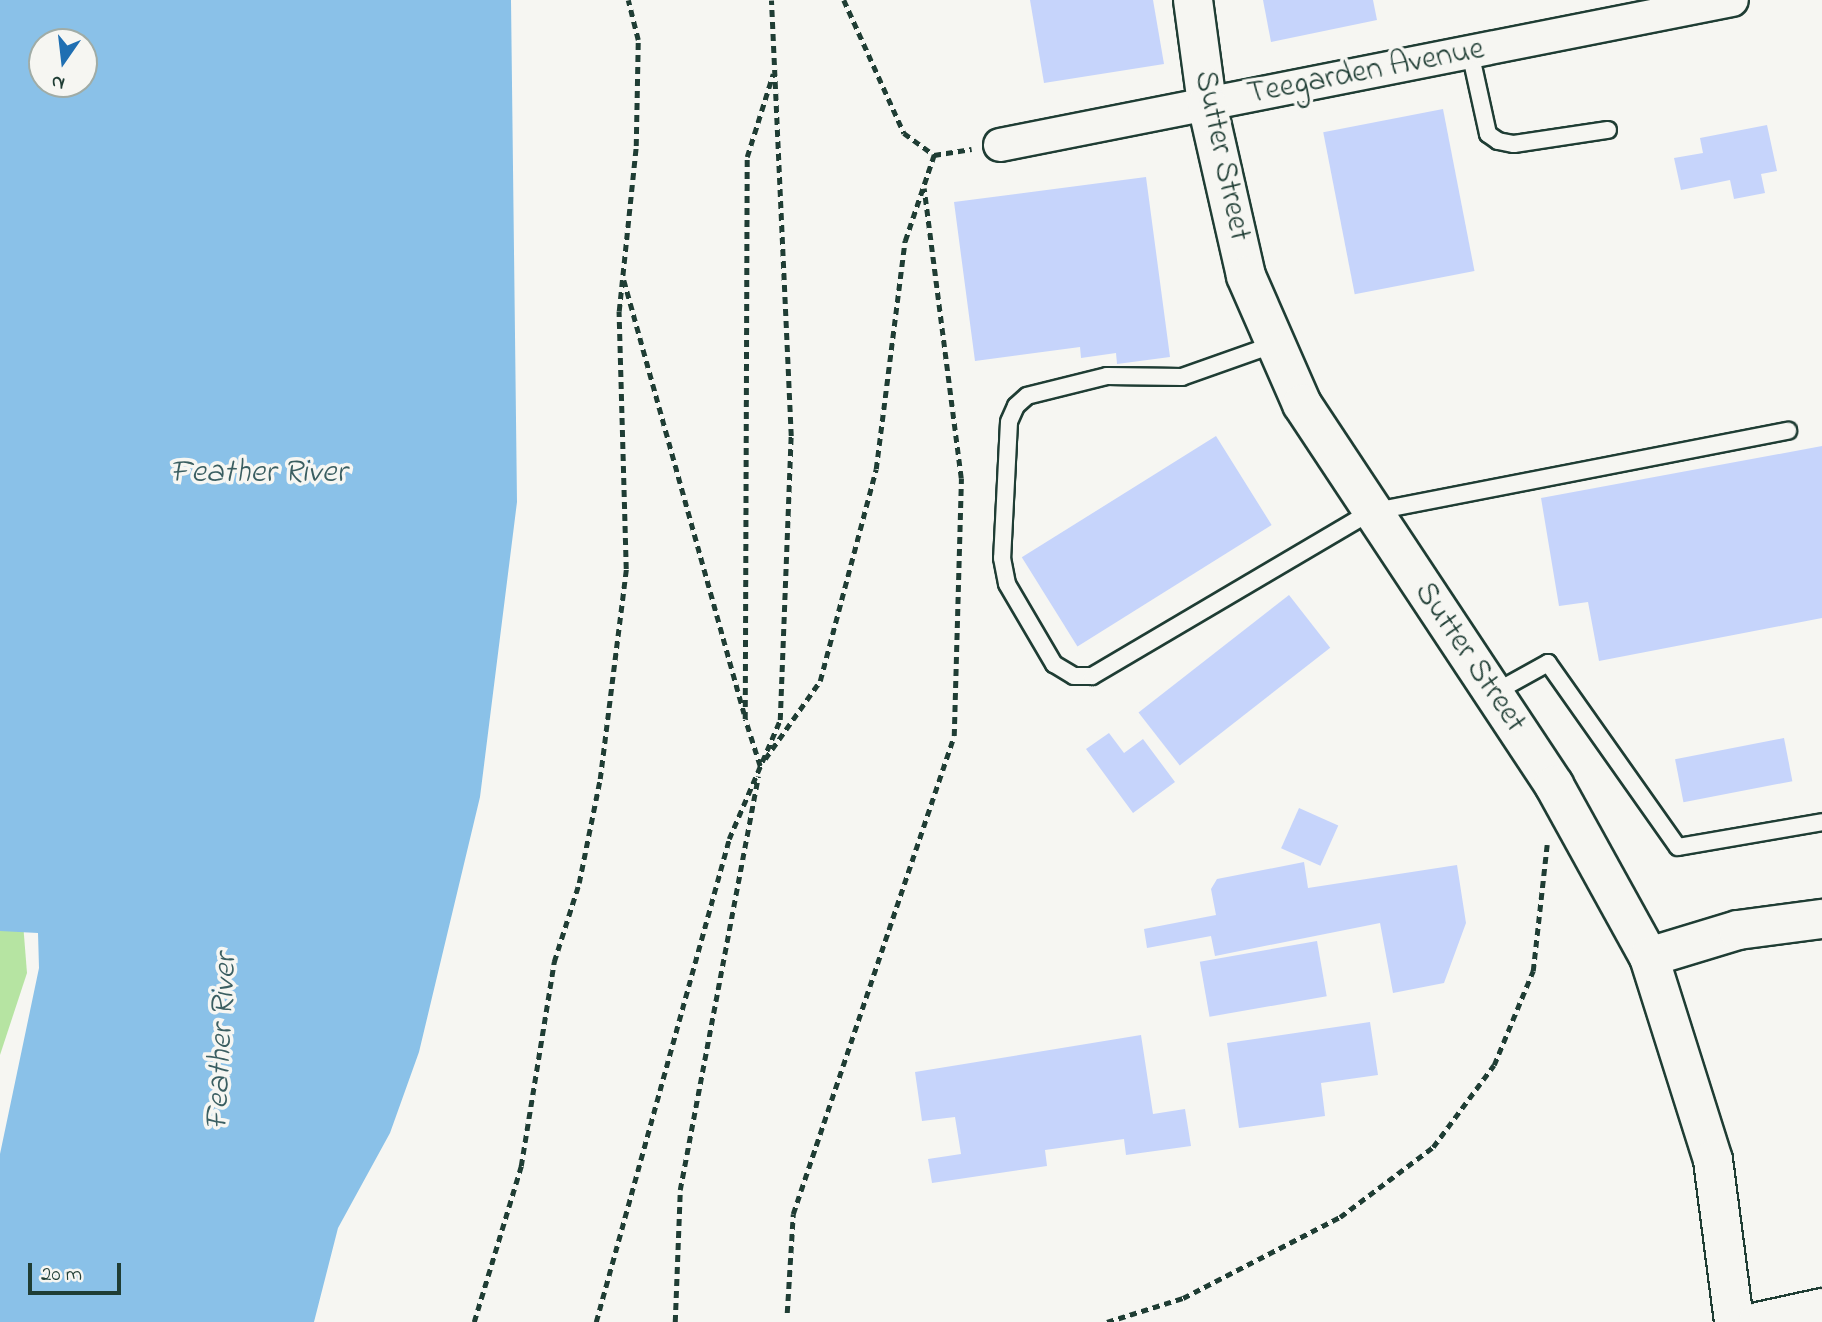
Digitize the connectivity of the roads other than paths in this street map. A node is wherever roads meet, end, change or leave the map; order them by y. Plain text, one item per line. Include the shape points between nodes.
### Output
1 (1193, 0) edge
2 (1732, 0) edge
3 (1470, 52) junction
4 (1207, 104) junction
5 (1608, 130) dead end
6 (1000, 145) road end
7 (1276, 344) junction
8 (1788, 431) dead end
9 (1370, 512) junction
10 (1492, 694) junction
11 (1822, 822) edge
12 (1822, 919) edge
13 (1649, 957) junction
14 (1819, 1308) edge
15 (1734, 1322) edge
16 (1758, 1322) edge

1 - 4 main road, Sutter Street
2 - 3 street, Teegarden Avenue
3 - 4 street, Teegarden Avenue
3 - 5 lane via 1488,134 1498,141 1514,145
4 - 6 street, Teegarden Avenue
4 - 7 main road, Sutter Street via 1246,276
7 - 9 main road, Sutter Street via 1302,404
7 - 9 lane via 1182,377 1108,376 1027,396 1009,422 1002,558 1007,584 1054,664 1074,676 1093,676
8 - 9 lane
9 - 10 main road, Sutter Street
10 - 11 lane via 1548,663 1678,847
10 - 13 main road, Sutter Street via 1554,785
12 - 13 main road via 1738,930
13 - 15 main road, Sutter Street via 1713,1160
14 - 16 main road

